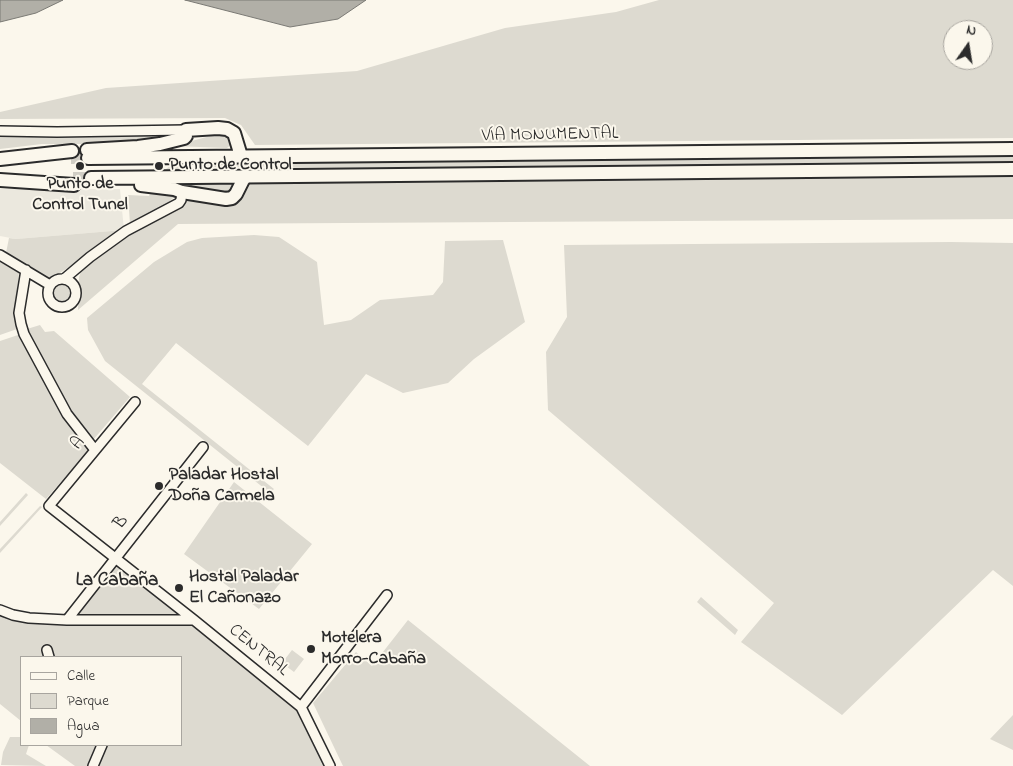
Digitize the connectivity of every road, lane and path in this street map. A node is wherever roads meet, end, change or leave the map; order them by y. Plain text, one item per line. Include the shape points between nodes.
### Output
1 (186, 130) junction
2 (0, 131) edge
3 (1013, 149) edge
4 (72, 154) tunnel mouth
5 (204, 156) junction
6 (241, 156) junction
7 (0, 160) edge
8 (1013, 169) edge
9 (224, 176) junction
10 (247, 176) junction
11 (181, 177) junction
12 (0, 179) edge
13 (73, 181) tunnel mouth
14 (138, 185) junction
15 (182, 192) junction
16 (0, 255) edge
17 (26, 270) junction
18 (64, 279) junction
19 (50, 285) junction
20 (135, 402) dead end
21 (95, 450) junction
22 (201, 450) dead end
23 (49, 506) joint
24 (115, 558) junction
25 (387, 595) dead end
26 (0, 610) edge
27 (67, 620) junction
28 (194, 620) junction
29 (301, 707) junction
30 (102, 746) edge
31 (93, 766) edge
32 (330, 766) edge

1 - 2 street
1 - 5 highway, VÍA MONUMENTAL via 184,138 160,144 88,154
1 - 6 highway via 227,129 234,133
3 - 6 highway, VÍA MONUMENTAL
4 - 7 highway
5 - 6 highway, VÍA MONUMENTAL
5 - 9 highway via 192,160 190,167 193,171
8 - 10 highway, VÍA MONUMENTAL
9 - 10 highway, VÍA MONUMENTAL
9 - 11 highway, VÍA MONUMENTAL
10 - 15 highway via 232,198
11 - 14 highway
11 - 14 highway, VÍA MONUMENTAL via 90,181
12 - 13 highway
14 - 15 highway
15 - 18 street via 179,203 126,231
16 - 17 street
17 - 19 street
17 - 21 street via 19,313 23,331 67,414
18 - 19 street
18 - 19 street via 72,283 76,291 74,300 67,305 59,306 52,302 48,294
20 - 21 street, A
21 - 23 street, A
22 - 24 street, B
23 - 24 street, CENTRAL
24 - 27 street, B
24 - 28 street, CENTRAL
25 - 29 street
26 - 27 street via 29,618
27 - 28 street
28 - 29 street, CENTRAL
29 - 32 street, CENTRAL
30 - 31 street

